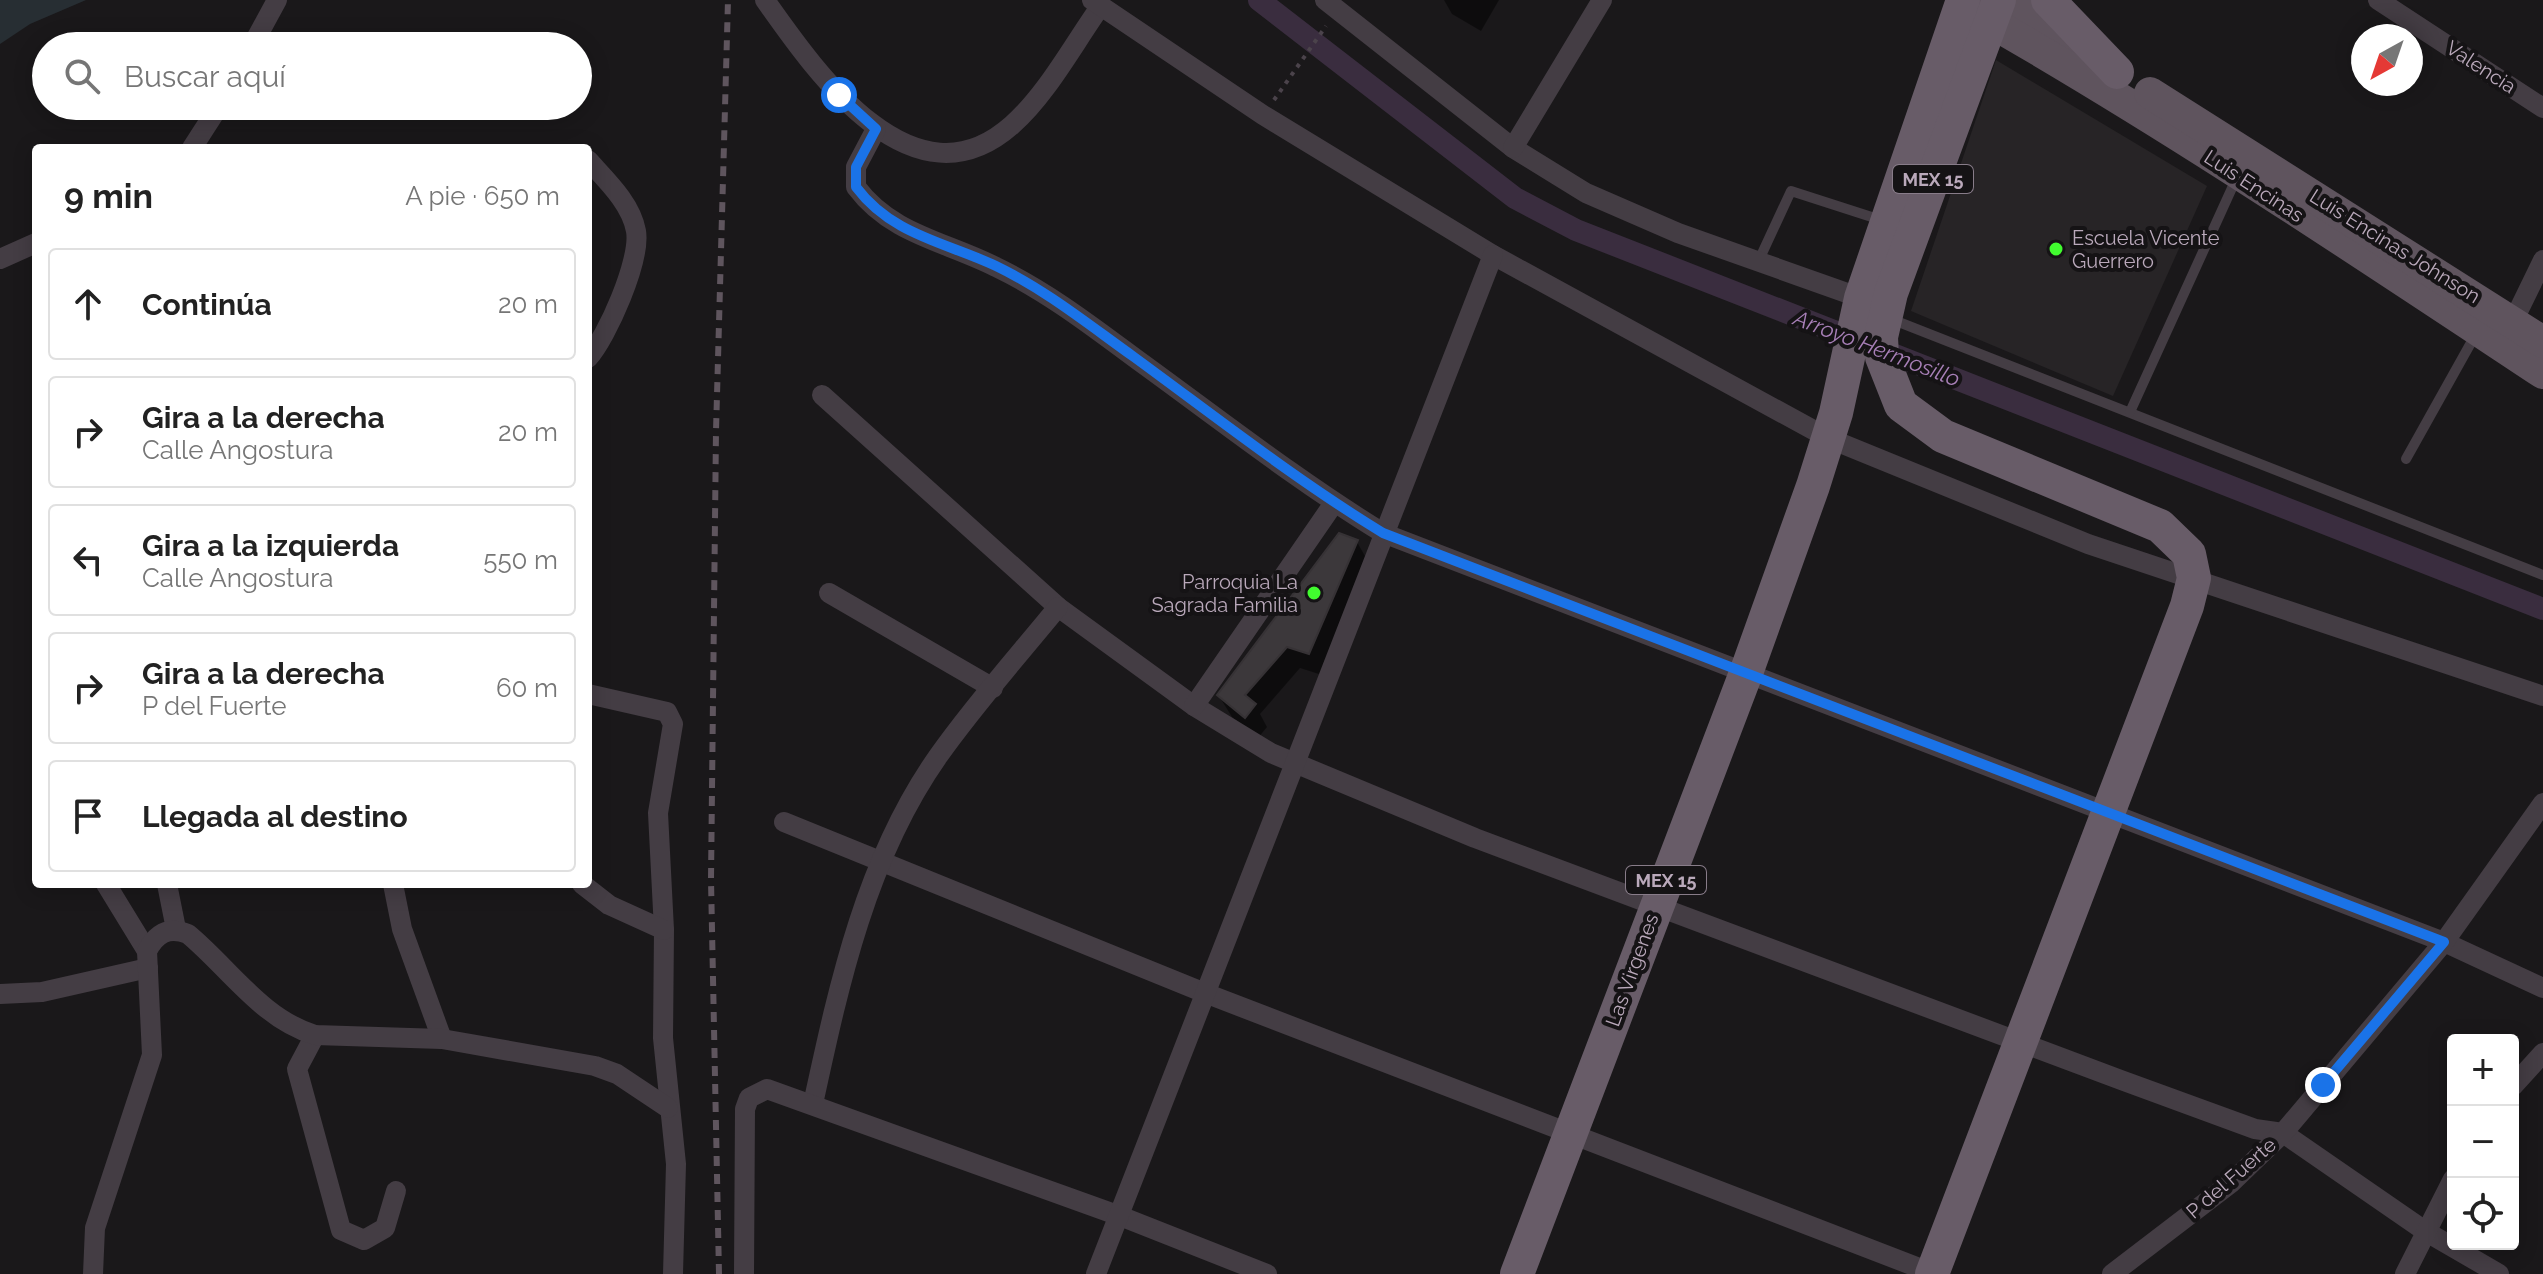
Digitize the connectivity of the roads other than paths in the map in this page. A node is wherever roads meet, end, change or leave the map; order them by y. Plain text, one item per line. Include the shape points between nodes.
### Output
1 (277, 0) edge
2 (765, 0) edge
3 (1325, 0) edge
4 (1602, 0) edge
5 (2048, 0) edge
6 (2378, 0) edge
7 (1096, 3) edge
8 (1978, 5) edge
9 (260, 32) edge
10 (2117, 72) junction
11 (2543, 108) edge
12 (210, 120) edge
13 (876, 129) junction
14 (195, 144) edge
15 (1513, 148) junction
16 (592, 164) edge
17 (2238, 176) junction
18 (1887, 222) junction
19 (32, 245) edge
20 (1493, 255) junction
21 (0, 259) edge
22 (1759, 260) junction
23 (2543, 260) edge
24 (1872, 330) junction
25 (2523, 342) edge
26 (592, 350) edge
27 (822, 395) dead end
28 (2130, 412) junction
29 (1828, 438) junction
30 (2406, 459) dead end
31 (1334, 503) junction
32 (1383, 533) junction
33 (2543, 575) edge
34 (2194, 578) junction
35 (829, 593) dead end
36 (1058, 607) junction
37 (1746, 673) junction
38 (993, 688) junction
39 (592, 695) edge
40 (2543, 696) edge
41 (1194, 706) junction
42 (1296, 765) junction
43 (2543, 803) edge
44 (2110, 813) junction
45 (784, 822) dead end
46 (881, 863) junction
47 (108, 888) edge
48 (168, 888) edge
49 (394, 888) edge
50 (587, 888) edge
51 (1656, 906) junction
52 (176, 929) junction
53 (664, 930) junction
54 (2444, 942) junction
55 (147, 960) junction
56 (2543, 988) edge
57 (1205, 993) junction
58 (0, 994) edge
59 (315, 1035) junction
60 (442, 1039) junction
61 (2022, 1043) junction
62 (2539, 1065) edge
63 (2519, 1081) edge
64 (813, 1104) junction
65 (668, 1108) junction
66 (1572, 1132) junction
67 (2283, 1133) junction
68 (2447, 1190) edge
69 (396, 1191) dead end
70 (1120, 1216) junction
71 (2425, 1231) junction
72 (93, 1274) edge
73 (673, 1274) edge
74 (744, 1274) edge
75 (1096, 1274) edge
76 (1267, 1274) edge
77 (1517, 1274) edge
78 (1933, 1274) edge
79 (2112, 1274) edge
80 (2405, 1274) edge
81 (2499, 1274) edge

1 - 9 street
2 - 13 street via 825,80
3 - 15 street
4 - 15 street
5 - 10 highway
6 - 11 street, Valencia
7 - 13 street via 1026,110 980,146 930,149
7 - 20 street via 1263,115
8 - 10 main road, Luis Encinas Johnson
8 - 17 main road, Luis Encinas
8 - 18 highway, MEX 15
8 - 24 highway, MEX 15
10 - 25 main road, Luis Encinas Johnson
12 - 14 street
13 - 31 street via 856,167 856,187 889,221 998,267 1055,300
15 - 22 street via 1623,212
16 - 26 street via 620,196 637,232 628,283
17 - 25 main road, Luis Encinas
17 - 28 lane
18 - 22 lane via 1791,191
18 - 24 highway, MEX 15
19 - 21 street
20 - 29 street
20 - 32 street
22 - 24 street
23 - 25 street
24 - 28 lane
24 - 29 highway, MEX 15 via 1844,377
24 - 34 highway via 1901,405 1921,422 1943,436 2160,526 2189,554
25 - 30 lane
27 - 36 street
28 - 33 lane
29 - 34 street via 2088,544
29 - 37 highway, Las Virgenes / MEX 15
31 - 32 street
31 - 41 street
32 - 37 street
32 - 42 street
34 - 40 street
34 - 44 highway
35 - 38 street
36 - 38 street
36 - 41 street
37 - 44 street
37 - 51 highway, Las Virgenes / MEX 15
38 - 46 street via 939,755
39 - 53 street via 667,712 673,724 658,813
41 - 42 street via 1239,737
42 - 51 street
42 - 57 street
43 - 54 street, P del Fuerte
44 - 54 street
44 - 61 highway
45 - 46 street
46 - 57 street
46 - 64 street via 846,955
47 - 55 street
48 - 52 street
49 - 60 street via 402,929
50 - 53 street via 609,905
51 - 61 street
51 - 66 highway, Las Virgenes / MEX 15
52 - 55 street via 153,940
52 - 59 street via 198,943 283,1023
53 - 65 street
54 - 56 street
54 - 67 street, P del Fuerte
55 - 58 street via 42,992
55 - 72 street via 152,1055 95,1228
57 - 66 street
57 - 70 street
59 - 60 street
59 - 69 street via 297,1069 341,1230 364,1240 385,1228
60 - 65 street via 595,1066 617,1074
61 - 67 street via 2255,1129
61 - 78 highway
62 - 63 street
64 - 70 street
64 - 74 street via 767,1089 749,1098
65 - 73 street via 676,1164
66 - 77 highway, Las Virgenes / MEX 15
66 - 78 street
67 - 71 street
67 - 79 street, P del Fuerte via 2231,1183
68 - 71 street
70 - 75 street
70 - 76 street
71 - 80 street
71 - 81 street

